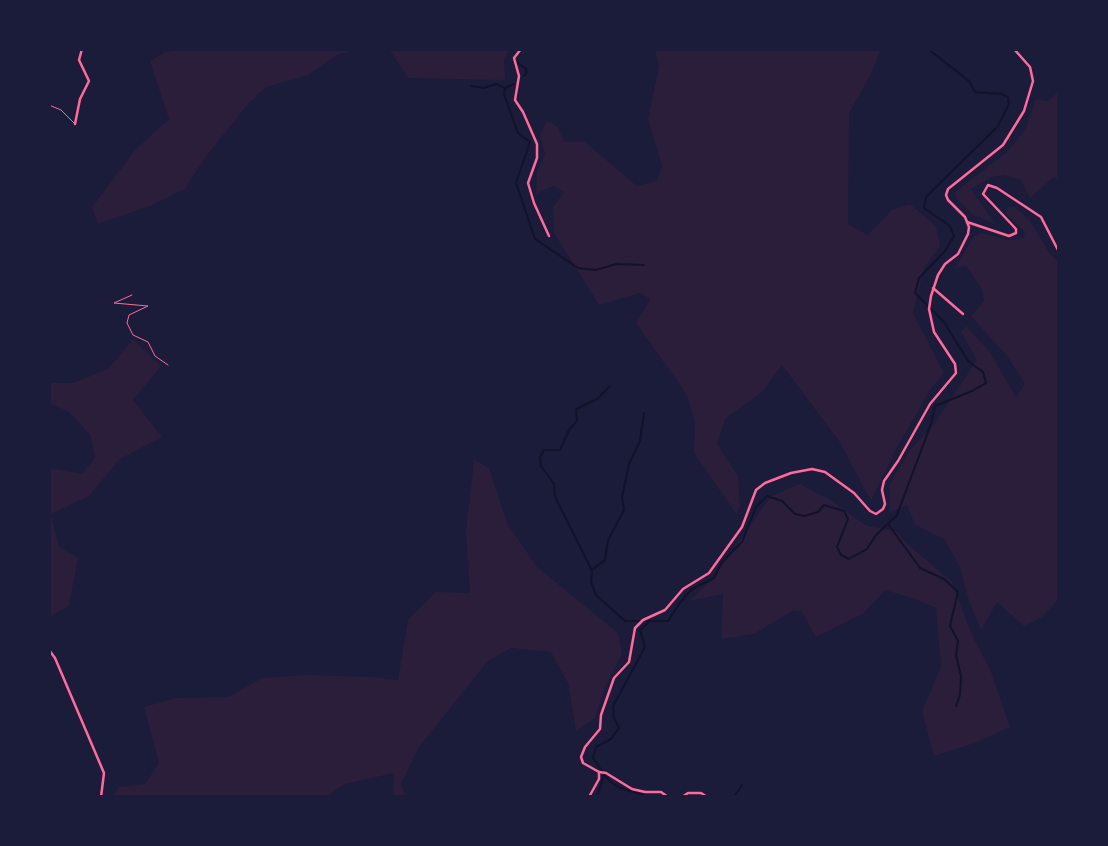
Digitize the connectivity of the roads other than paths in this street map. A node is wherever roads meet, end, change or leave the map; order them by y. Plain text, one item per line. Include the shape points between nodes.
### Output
1 (82, 49) edge
2 (521, 49) edge
3 (1014, 49) edge
4 (49, 105) edge
5 (75, 124) joint
6 (967, 222) junction
7 (549, 236) dead end
8 (1059, 252) edge
9 (933, 288) junction
10 (963, 314) dead end
11 (49, 650) edge
12 (599, 772) junction
13 (101, 797) edge
14 (589, 797) edge
15 (668, 797) edge
16 (682, 797) edge
17 (707, 797) edge

1 - 5 street via 79,60 89,81
2 - 7 street via 514,58 519,76 515,100 537,144 528,183
3 - 6 street via 1030,67 1033,81 1024,111 1003,145 946,195
4 - 5 lane
6 - 8 street via 1009,236 1016,233 983,194 988,185 998,188 1041,217
6 - 9 street via 965,243 945,264
9 - 10 street
9 - 12 street via 930,321 956,373 930,404 884,481 883,509 870,512 854,493 812,468 756,490 742,527 709,573 635,628 629,662 614,678 600,729 582,757 583,763
11 - 13 street via 104,773
12 - 14 street
12 - 15 street via 632,789
16 - 17 street via 701,793

